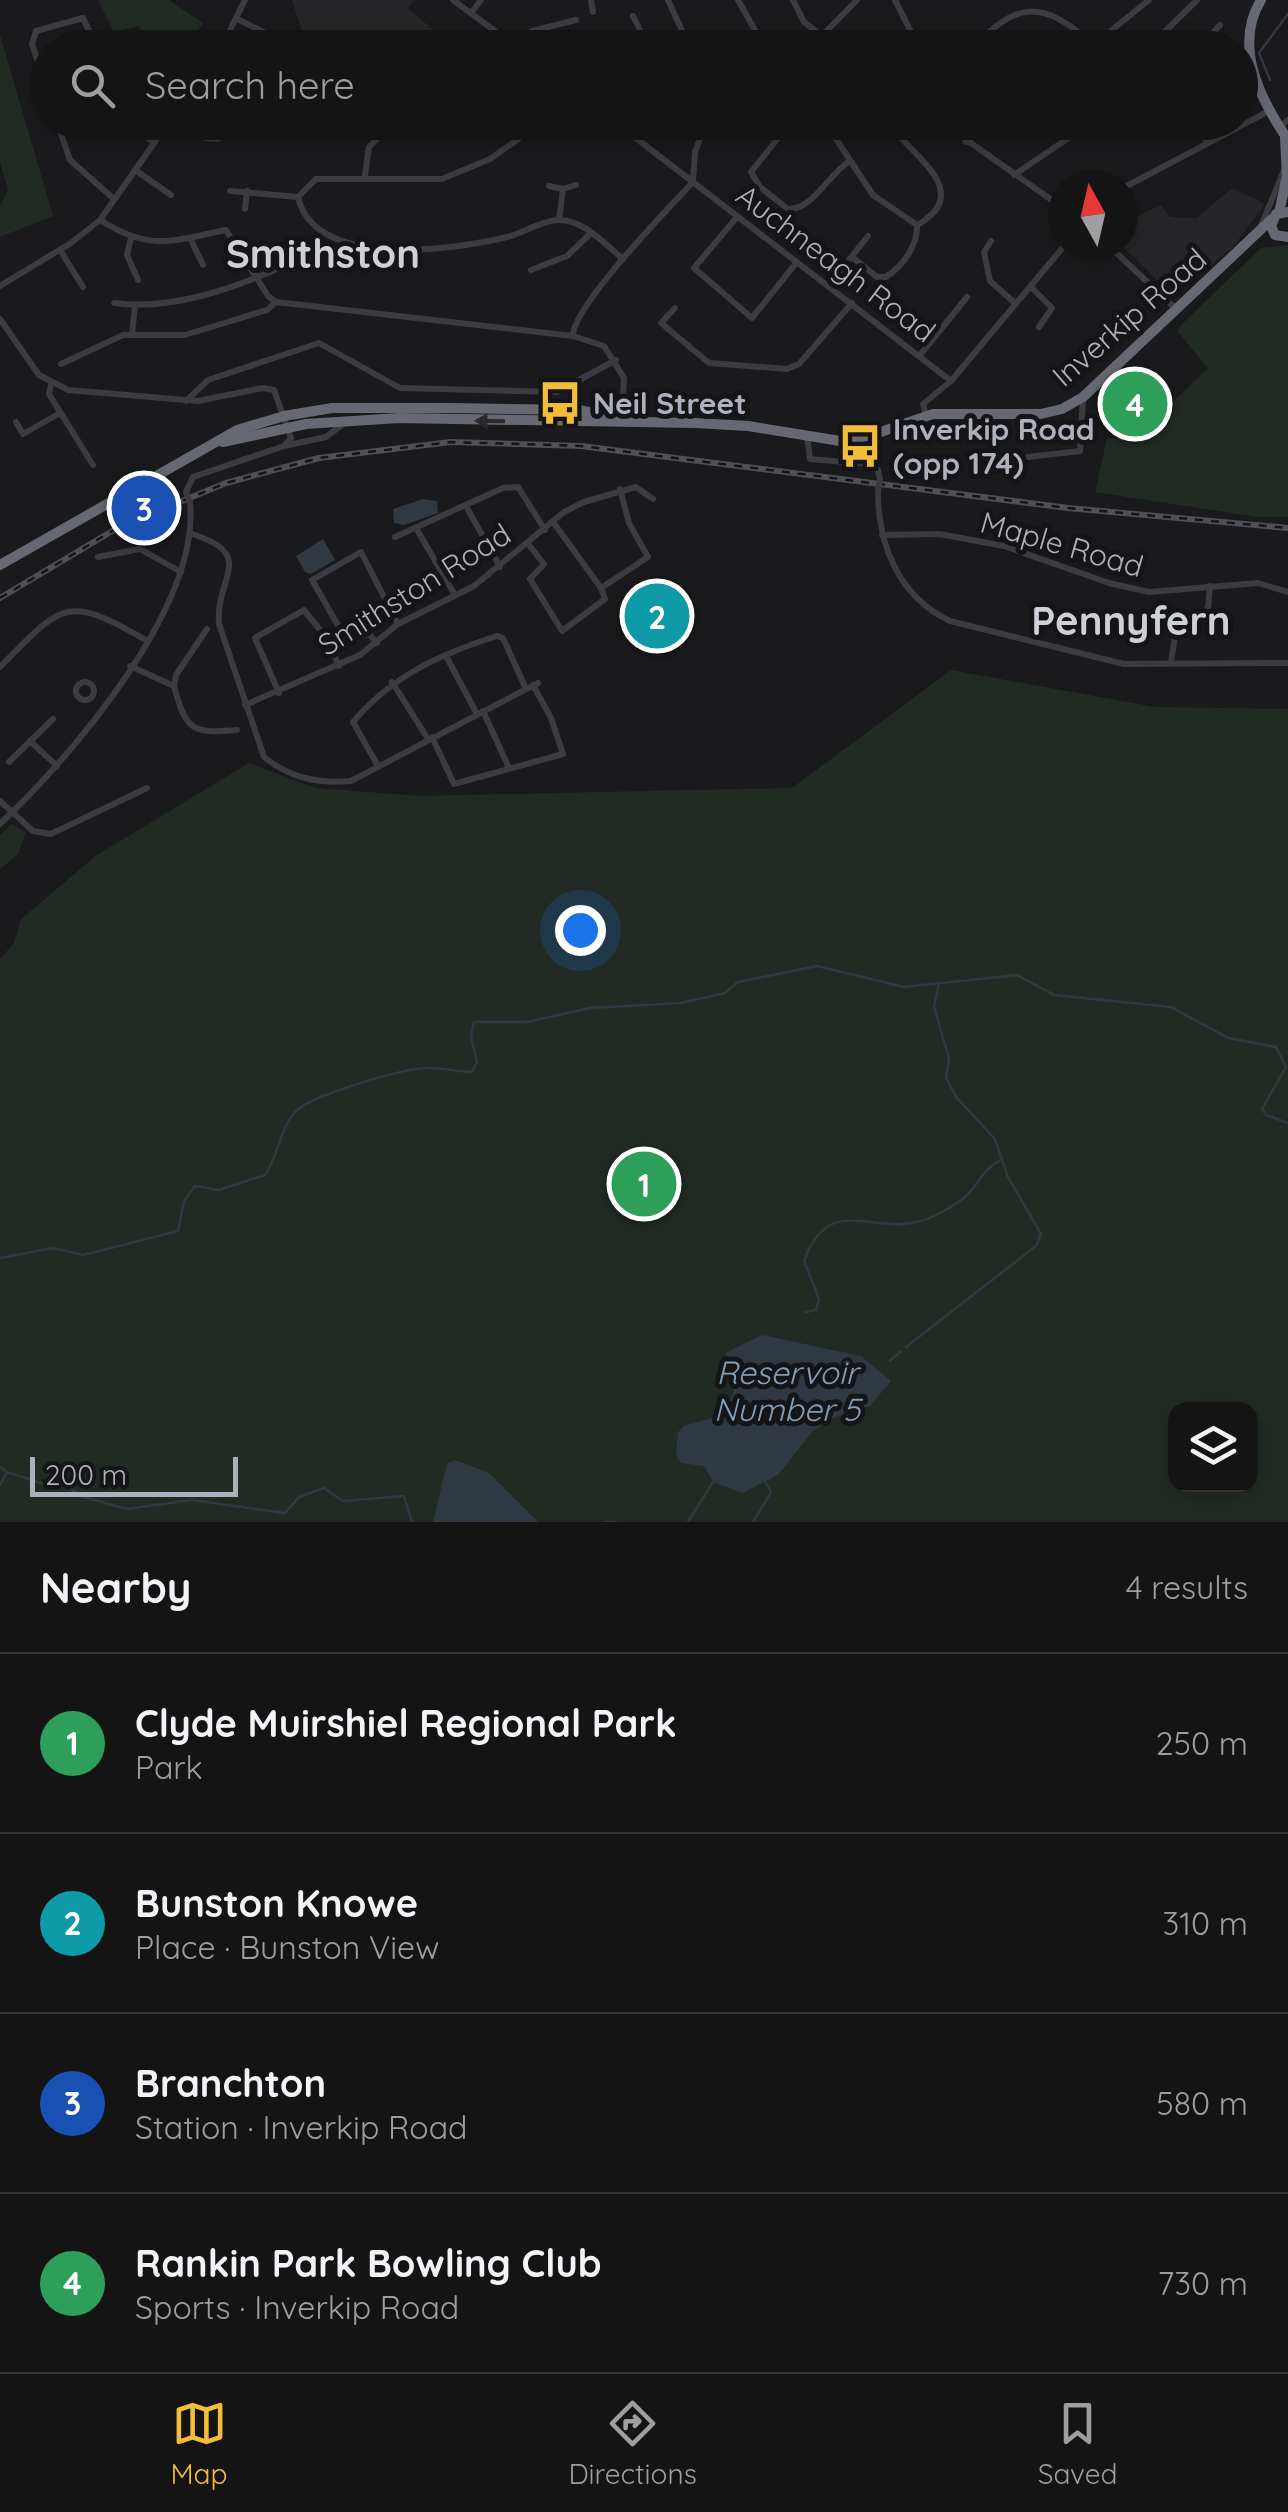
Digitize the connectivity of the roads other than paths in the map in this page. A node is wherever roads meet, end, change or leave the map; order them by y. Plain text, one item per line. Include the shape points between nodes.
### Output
1 (245, 0) edge
2 (453, 0) edge
3 (481, 0) edge
4 (592, 0) edge
5 (668, 0) edge
6 (738, 0) edge
7 (793, 0) edge
8 (858, 0) edge
9 (895, 0) edge
10 (1149, 0) edge
11 (1198, 0) edge
12 (1261, 0) edge
13 (472, 12) junction
14 (592, 12) dead end
15 (633, 16) dead end
16 (236, 19) junction
17 (576, 20) dead end
18 (1220, 25) dead end
19 (554, 26) junction
20 (40, 30) edge
21 (89, 30) edge
22 (230, 30) edge
23 (259, 30) edge
24 (495, 30) edge
25 (540, 30) edge
26 (555, 30) edge
27 (640, 30) edge
28 (682, 30) edge
29 (756, 30) edge
30 (813, 30) edge
31 (826, 30) edge
32 (909, 30) edge
33 (987, 30) edge
34 (1077, 30) edge
35 (1111, 30) edge
36 (1167, 30) edge
37 (1215, 30) edge
38 (1248, 30) edge
39 (1258, 78) edge
40 (1272, 110) junction
41 (1258, 117) edge
42 (1285, 131) edge
43 (63, 140) edge
44 (150, 140) edge
45 (157, 140) edge
46 (377, 140) edge
47 (514, 140) edge
48 (638, 140) edge
49 (699, 140) edge
50 (777, 140) edge
51 (837, 140) edge
52 (905, 140) edge
53 (964, 140) edge
54 (969, 140) edge
55 (1066, 140) edge
56 (1211, 140) edge
57 (966, 142) junction
58 (1207, 142) joint
59 (154, 143) junction
60 (850, 161) junction
61 (1286, 163) edge
62 (135, 170) junction
63 (365, 175) junction
64 (1014, 176) junction
65 (1138, 180) edge
66 (692, 183) junction
67 (576, 185) dead end
68 (549, 186) dead end
69 (563, 190) junction
70 (230, 191) dead end
71 (247, 191) junction
72 (171, 195) dead end
73 (298, 197) junction
74 (1048, 198) edge
75 (114, 199) junction
76 (245, 209) dead end
77 (1280, 215) edge
78 (738, 217) junction
79 (100, 220) junction
80 (559, 220) junction
81 (917, 225) junction
82 (1260, 226) junction
83 (591, 233) junction
84 (1275, 234) junction
85 (868, 236) dead end
86 (1288, 237) edge
87 (130, 238) junction
88 (191, 240) junction
89 (991, 241) dead end
90 (1248, 244) junction
91 (60, 250) junction
92 (852, 257) junction
93 (623, 259) junction
94 (1053, 260) edge
95 (1124, 260) edge
96 (797, 262) junction
97 (288, 264) dead end
98 (204, 265) dead end
99 (546, 266) junction
100 (531, 270) dead end
101 (256, 278) junction
102 (550, 278) dead end
103 (834, 279) dead end
104 (138, 280) dead end
105 (0, 286) edge
106 (83, 287) dead end
107 (1031, 287) junction
108 (967, 297) dead end
109 (276, 302) junction
110 (114, 303) dead end
111 (852, 303) junction
112 (1017, 304) junction
113 (135, 306) junction
114 (675, 308) dead end
115 (1177, 310) junction
116 (0, 319) edge
117 (1039, 328) dead end
118 (132, 334) junction
119 (573, 336) junction
120 (920, 355) junction
121 (616, 360) junction
122 (60, 364) dead end
123 (951, 381) junction
124 (51, 385) junction
125 (1083, 397) junction
126 (186, 401) junction
127 (60, 413) junction
128 (926, 415) junction
129 (348, 420) junction
130 (622, 420) junction
131 (16, 422) dead end
132 (285, 422) junction
133 (806, 435) junction
134 (240, 439) junction
135 (223, 442) junction
136 (284, 446) junction
137 (272, 448) junction
138 (246, 456) junction
139 (1028, 457) dead end
140 (93, 464) dead end
141 (620, 489) junction
142 (653, 498) dead end
143 (466, 506) junction
144 (554, 522) junction
145 (416, 528) junction
146 (545, 530) junction
147 (192, 534) junction
148 (882, 535) junction
149 (395, 538) dead end
150 (529, 545) junction
151 (98, 557) dead end
152 (0, 565) edge
153 (500, 567) junction
154 (181, 572) junction
155 (1210, 586) junction
156 (601, 588) junction
157 (1288, 592) edge
158 (454, 595) junction
159 (398, 624) junction
160 (207, 630) dead end
161 (146, 640) junction
162 (199, 640) junction
163 (377, 642) junction
164 (208, 646) dead end
165 (446, 656) junction
166 (1171, 663) junction
167 (1288, 663) edge
168 (130, 666) junction
169 (339, 666) junction
170 (0, 667) edge
171 (392, 682) junction
172 (174, 686) junction
173 (532, 686) junction
174 (278, 693) junction
175 (92, 696) dead end
176 (108, 704) junction
177 (245, 706) junction
178 (480, 712) junction
179 (53, 719) dead end
180 (220, 720) dead end
181 (237, 730) dead end
182 (222, 731) junction
183 (430, 738) junction
184 (30, 741) junction
185 (10, 762) dead end
186 (57, 766) junction
187 (378, 766) junction
188 (510, 768) junction
189 (147, 788) dead end
190 (0, 801) edge
191 (12, 813) junction
192 (0, 824) edge

1 - 16 street
2 - 13 street
3 - 13 street
4 - 14 street
5 - 28 street
6 - 29 street
7 - 30 street
8 - 31 street
9 - 32 street
10 - 35 street
11 - 36 street
12 - 38 highway
13 - 24 street
15 - 27 street
16 - 22 street
16 - 23 street
17 - 19 street
18 - 37 street
19 - 25 street
19 - 26 street
20 - 21 street via 83,18
33 - 34 street via 1011,6 1030,2 1060,10
39 - 40 highway
40 - 41 street
40 - 42 highway
42 - 61 highway
43 - 75 street via 70,160
44 - 59 street
45 - 59 street
46 - 63 street
47 - 63 street via 490,159 442,179
48 - 66 street, Auchneagh Road
49 - 66 street
50 - 60 street via 752,172 760,188 788,209 806,204
51 - 60 street
52 - 81 street via 934,172 939,202 933,216
53 - 57 street
54 - 57 street
55 - 64 street
56 - 58 street
57 - 64 street
58 - 65 street
59 - 62 street
60 - 81 street via 872,195
61 - 77 highway
61 - 82 street
62 - 72 street
62 - 75 street
63 - 73 street via 316,178
64 - 74 street
66 - 78 street, Auchneagh Road
66 - 93 street
67 - 69 street
68 - 69 street
69 - 80 street
70 - 71 street
71 - 73 street
71 - 76 street
73 - 80 street via 319,228 392,252 511,236
75 - 79 street
77 - 82 highway, Inverkip Road
77 - 84 highway
78 - 96 street, Auchneagh Road
78 - 96 street via 694,268 752,318
79 - 87 street
79 - 91 street
80 - 83 street
81 - 92 street via 918,238 886,277
82 - 90 highway, Inverkip Road
83 - 93 street
83 - 99 street
84 - 86 highway
84 - 90 highway, Inverkip Road
85 - 92 street
87 - 88 street
87 - 104 street via 126,255
88 - 98 street
88 - 101 street via 226,230
89 - 112 street via 984,252 990,282
90 - 115 highway, Inverkip Road
91 - 105 street
91 - 106 street
92 - 103 street
93 - 119 street via 576,320
94 - 107 street
95 - 115 street
96 - 111 street, Auchneagh Road
97 - 101 street
99 - 100 street
99 - 102 street
101 - 109 street
101 - 113 street
107 - 112 street
107 - 117 street via 1052,308
108 - 120 street
109 - 118 street via 185,335
109 - 119 street
110 - 113 street
111 - 114 street via 799,364 787,368 709,363 662,323
111 - 120 street, Auchneagh Road
112 - 123 street
113 - 118 street
115 - 125 highway, Inverkip Road
116 - 124 street
118 - 122 street
119 - 121 street via 604,346
120 - 123 street, Auchneagh Road
121 - 126 street via 556,392 400,388 319,343 208,380
121 - 130 street via 624,378
123 - 128 street via 924,404
124 - 126 street
124 - 127 street
125 - 128 highway, Inverkip Road via 1040,414
125 - 139 street via 1080,452
126 - 132 street via 270,388
127 - 131 street via 23,434
127 - 140 street
128 - 133 highway, Inverkip Road via 840,441
130 -> 129 highway, Inverkip Road
129 - 132 highway, Inverkip Road
129 - 136 street via 326,437
130 - 132 highway, Inverkip Road via 598,412 521,408 332,408
130 - 133 highway, Inverkip Road
132 - 134 highway, Inverkip Road
132 - 135 highway, Inverkip Road via 237,430
132 - 136 street via 290,438
132 - 137 street
133 - 148 street, bridge via 810,459 878,470
134 - 135 highway, Inverkip Road
134 - 138 street
135 - 152 highway, Inverkip Road
136 - 137 street
137 - 138 street
138 - 147 street, bridge via 193,476 186,492
141 - 142 street via 636,488
141 - 144 street, Smithston Road
141 - 156 street via 648,557
143 - 145 street
143 - 146 street via 518,488
143 - 153 street
144 - 146 street, Smithston Road
144 - 156 street
145 - 149 street
145 - 158 street
146 - 150 street, Smithston Road
147 - 154 street
147 - 177 street via 229,554 217,606
148 - 155 street, Maple Road via 938,534 1004,546 1150,592
148 - 166 street via 902,580 950,622 1124,664
150 - 153 street, Smithston Road
150 - 156 street via 544,564 530,579 562,630 604,598
151 - 154 street via 140,549
153 - 158 street, Smithston Road
154 - 161 street
155 - 157 street, Maple Road via 1258,583
155 - 166 street via 1208,608 1174,636
158 - 159 street, Smithston Road
159 - 163 street, Smithston Road
159 - 163 street via 361,552 312,580 347,640 369,634
160 - 162 street
161 - 168 street
161 - 170 street via 98,612 74,611 42,624
162 - 164 street
162 - 172 street
163 - 169 street, Smithston Road
165 - 171 street
165 - 173 street via 503,638
165 - 178 street
166 - 167 street
168 - 172 street
168 - 176 street
169 - 174 street, Smithston Road
169 - 174 street via 304,610 255,638
171 - 183 street
171 - 187 street via 353,722
172 - 182 street via 191,727
173 - 178 street
173 - 188 street via 563,754
174 - 177 street, Smithston Road
175 - 176 street
176 - 186 street
177 - 187 street via 264,757 280,770 322,784 351,781
178 - 183 street
178 - 188 street
179 - 184 street
180 - 182 street
181 - 182 street
183 - 187 street
183 - 188 street via 454,784
184 - 185 street
184 - 186 street
186 - 191 street
189 - 191 street via 51,834 32,831
190 - 191 street
191 - 192 street

